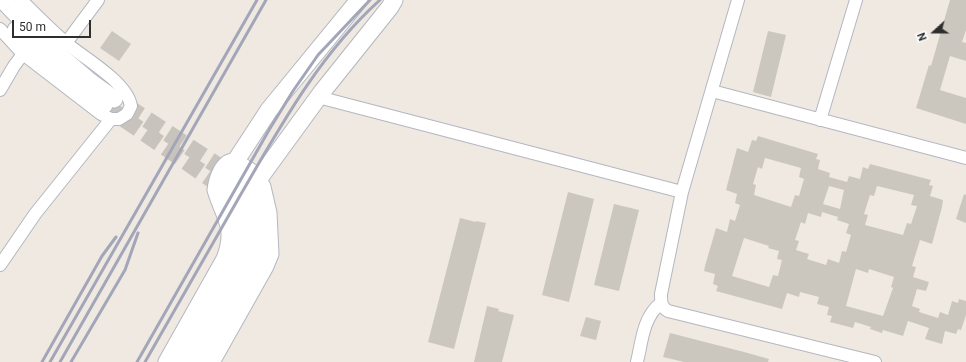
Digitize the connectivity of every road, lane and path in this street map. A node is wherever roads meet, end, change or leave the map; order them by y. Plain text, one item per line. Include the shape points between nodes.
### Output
1 (3, 0) edge
2 (21, 0) edge
3 (98, 0) edge
4 (359, 0) edge
5 (394, 0) edge
6 (738, 0) edge
7 (856, 0) edge
8 (0, 14) edge
9 (0, 29) edge
10 (66, 43) junction
11 (23, 54) junction
12 (14, 66) junction
13 (0, 71) edge
14 (0, 90) edge
15 (712, 91) junction
16 (318, 97) junction
17 (110, 107) junction
18 (820, 120) junction
19 (966, 158) edge
20 (227, 173) junction
21 (258, 180) junction
22 (682, 192) junction
23 (0, 265) edge
24 (661, 303) junction
25 (826, 356) edge
26 (167, 362) edge
27 (183, 362) edge
28 (197, 362) edge
29 (211, 362) edge
30 (637, 362) edge
31 (875, 362) edge

1 - 17 street via 39,38 88,80
2 - 10 street
3 - 10 street
4 - 20 street via 269,110
5 - 16 street
6 - 15 street
7 - 18 street
8 - 17 street via 78,88
9 - 11 street
10 - 17 street via 104,71 130,99 131,106 127,114 119,119
11 - 12 street
11 - 17 street via 101,114
12 - 13 street
12 - 14 street
15 - 18 street
15 - 22 street
16 - 21 street
16 - 22 street
17 - 23 street
18 - 19 street
20 - 21 street via 254,174
20 - 26 street via 231,162 225,166 216,185 230,228 228,250
20 - 27 street via 226,188 238,209 242,224 242,247 234,270
20 - 28 street via 237,179 247,195 254,219 255,247 245,275
21 - 29 street via 268,214 270,254
22 - 24 street
24 - 25 street via 668,311
24 - 30 street via 648,320
25 - 31 street

